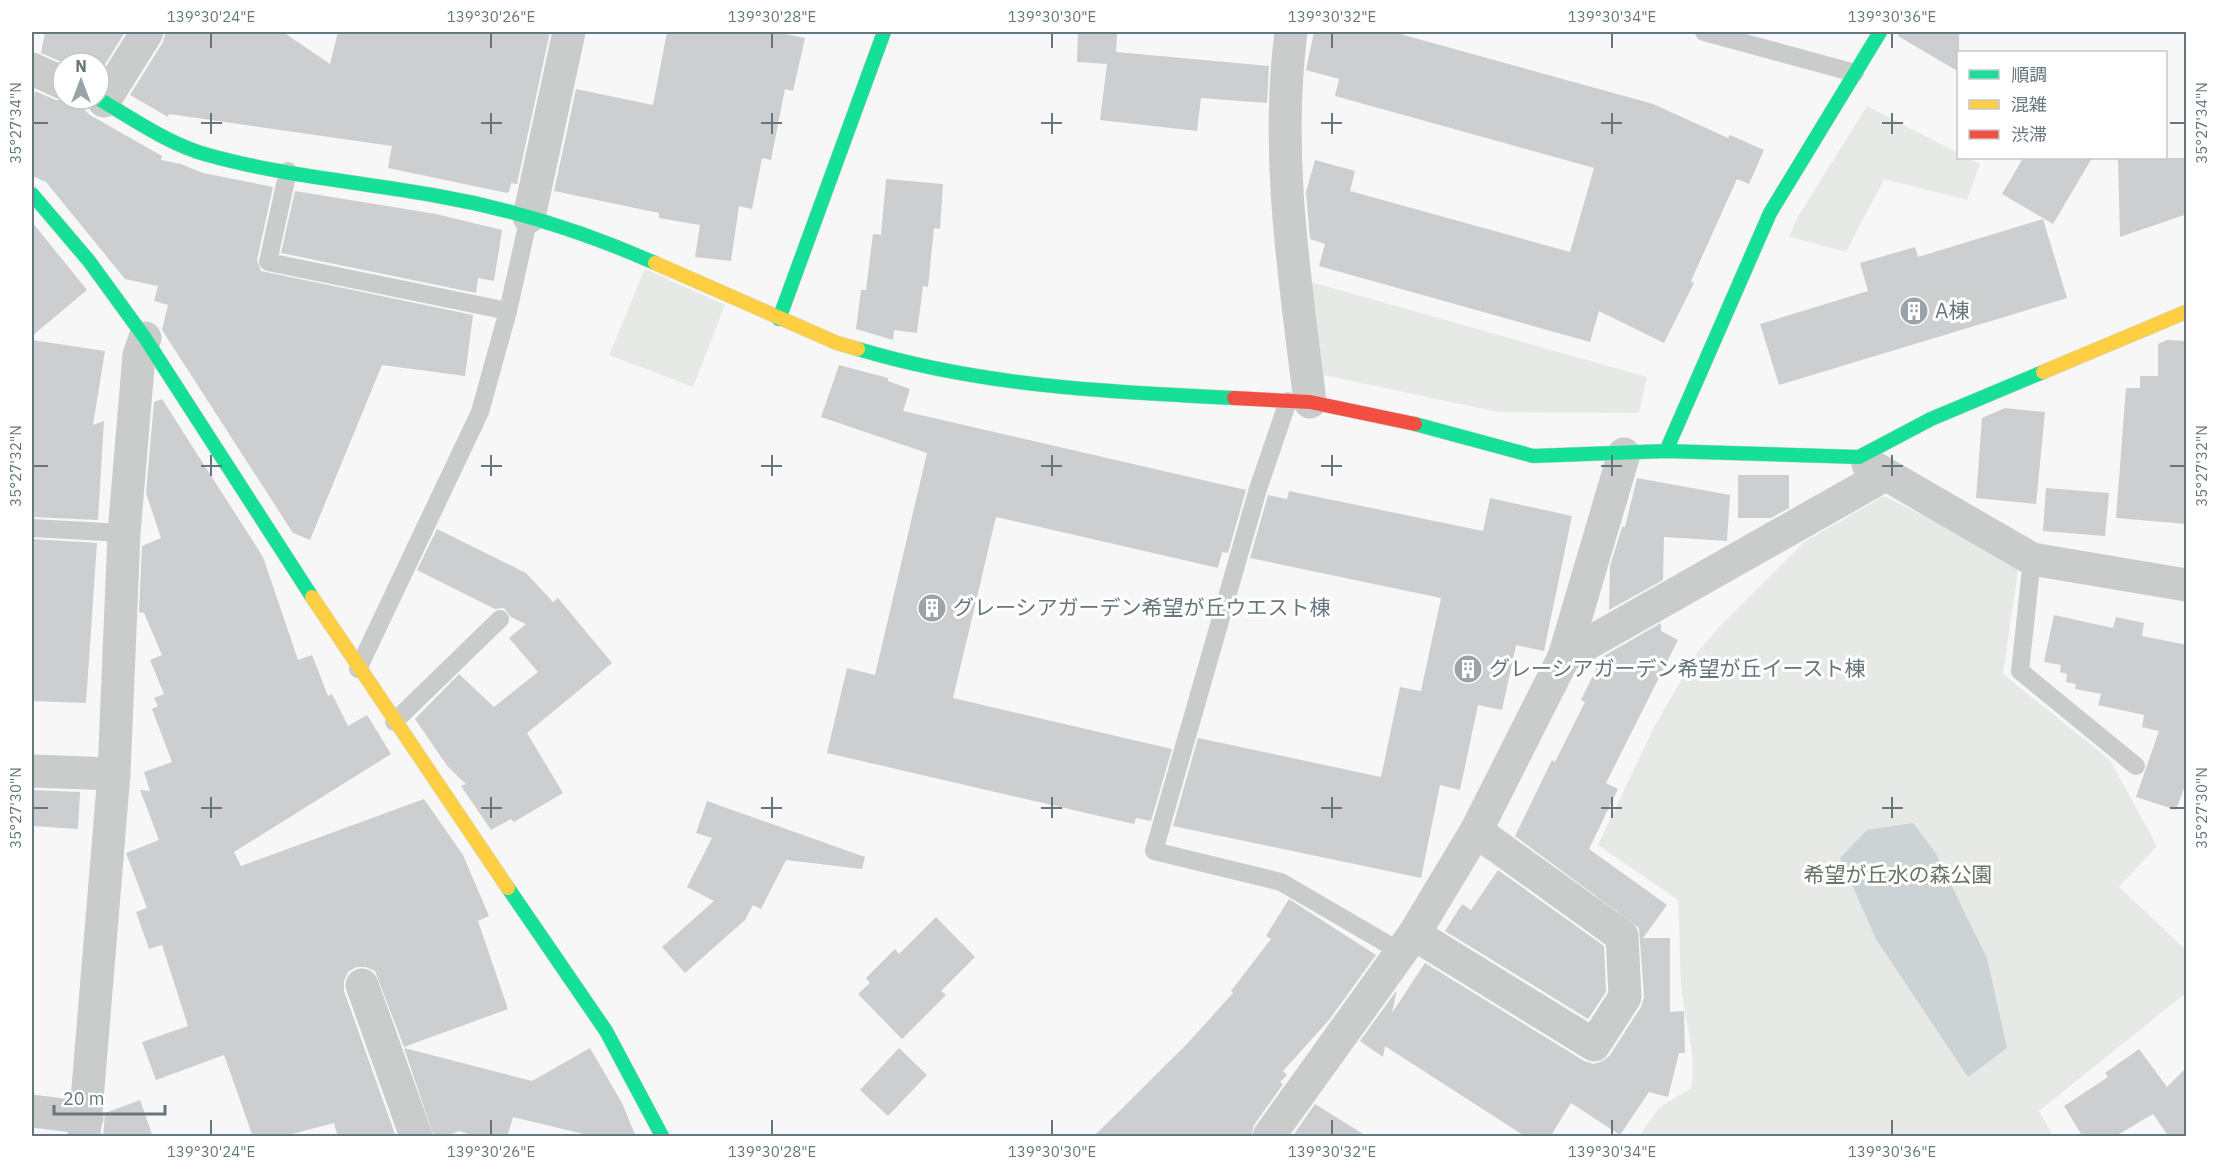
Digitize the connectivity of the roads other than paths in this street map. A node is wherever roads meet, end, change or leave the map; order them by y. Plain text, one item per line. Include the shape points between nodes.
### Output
1 (147, 32) edge
2 (569, 32) edge
3 (884, 32) edge
4 (1291, 32) edge
5 (1704, 32) edge
6 (1880, 32) edge
7 (32, 69) edge
8 (1855, 74) junction
9 (51, 78) edge
10 (111, 85) edge
11 (111, 106) edge
12 (288, 171) junction
13 (32, 194) edge
14 (529, 217) junction
15 (508, 311) junction
16 (2187, 312) edge
17 (779, 319) junction
18 (145, 338) junction
19 (1299, 401) junction
20 (1666, 451) junction
21 (1624, 454) junction
22 (1872, 466) junction
23 (32, 528) edge
24 (124, 533) junction
25 (2032, 559) junction
26 (2187, 585) edge
27 (500, 619) dead end
28 (1564, 657) junction
29 (358, 669) junction
30 (394, 722) junction
31 (2136, 766) dead end
32 (32, 771) edge
33 (114, 774) junction
34 (1476, 831) junction
35 (1408, 943) junction
36 (362, 985) dead end
37 (32, 1112) edge
38 (86, 1127) edge
39 (416, 1137) edge
40 (662, 1137) edge
41 (1269, 1137) edge

1 - 10 street
2 - 14 street
3 - 17 street
4 - 19 street via 1284,127
5 - 8 lane
6 - 8 street
7 - 9 street
8 - 20 street via 1770,213
11 - 12 street via 161,135 207,155
12 - 14 street via 440,195
12 - 15 lane via 268,262
13 - 18 street via 89,261
14 - 15 lane
14 - 17 street via 598,238
15 - 29 lane via 480,412
16 - 22 street via 1950,411
17 - 19 street via 837,343 911,365 997,381 1092,391
18 - 24 street via 139,354
18 - 29 street
19 - 21 street via 1386,416 1533,456
19 - 35 lane via 1258,489 1154,851 1281,882
20 - 21 street
20 - 22 street
21 - 28 street
22 - 25 street
22 - 28 street
23 - 24 lane
24 - 33 street
25 - 26 street
25 - 31 lane via 2020,671
27 - 30 lane
28 - 34 street
29 - 30 street
30 - 40 street via 606,1031
32 - 33 street
33 - 38 street
34 - 35 street
34 - 35 street via 1622,936 1625,997 1594,1045
35 - 41 street
36 - 39 street
37 - 38 street

